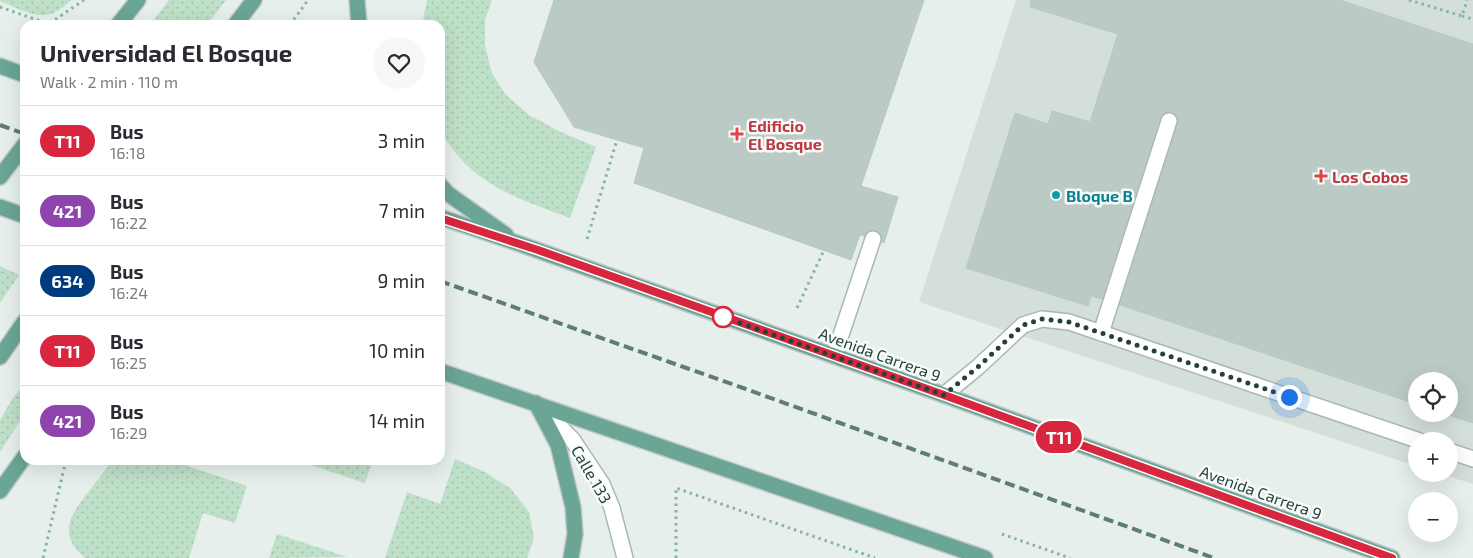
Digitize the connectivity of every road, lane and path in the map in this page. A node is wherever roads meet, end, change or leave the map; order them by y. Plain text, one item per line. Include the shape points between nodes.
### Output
1 (84, 0) edge
2 (138, 0) edge
3 (254, 0) edge
4 (308, 0) edge
5 (356, 0) edge
6 (1409, 0) edge
7 (1467, 0) edge
8 (0, 7) edge
9 (1462, 16) junction
10 (1473, 18) edge
11 (37, 20) edge
12 (54, 20) edge
13 (122, 20) edge
14 (239, 20) edge
15 (294, 20) edge
16 (358, 20) edge
17 (0, 66) edge
18 (20, 73) edge
19 (1170, 121) dead end
20 (617, 140) dead end
21 (20, 151) edge
22 (0, 177) edge
23 (445, 191) edge
24 (0, 207) edge
25 (20, 214) edge
26 (445, 220) edge
27 (587, 239) dead end
28 (873, 239) dead end
29 (520, 244) junction
30 (824, 250) dead end
31 (797, 308) dead end
32 (20, 328) edge
33 (1101, 333) junction
34 (834, 356) junction
35 (0, 357) edge
36 (445, 373) edge
37 (944, 395) junction
38 (536, 403) junction
39 (1408, 437) edge
40 (1458, 454) edge
41 (1473, 459) edge
42 (20, 463) edge
43 (65, 465) edge
44 (0, 491) edge
45 (43, 558) edge
46 (571, 558) edge
47 (625, 558) edge
48 (676, 558) edge
49 (874, 558) edge
50 (985, 558) edge
51 (1392, 558) edge

1 - 12 path
2 - 13 main road
3 - 14 main road
4 - 15 path
5 - 16 main road
6 - 9 path
7 - 9 path
8 - 11 path
9 - 10 path
17 - 18 main road
19 - 33 street
20 - 27 path
21 - 22 main road
23 - 29 main road
24 - 25 main road
26 - 29 main road, Avenida Carrera 9
28 - 34 street
29 - 34 main road, Avenida Carrera 9
30 - 31 path
32 - 35 main road
33 - 37 street via 1069,322 1042,319 1023,325
33 - 39 street
34 - 37 main road, Avenida Carrera 9
36 - 38 main road
37 - 51 main road, Avenida Carrera 9
38 - 46 main road via 558,445 573,507 575,534
38 - 47 street, Calle 133 via 572,439 602,484
38 - 50 main road
40 - 41 street
42 - 44 main road
43 - 45 path
48 - 49 path via 676,488

